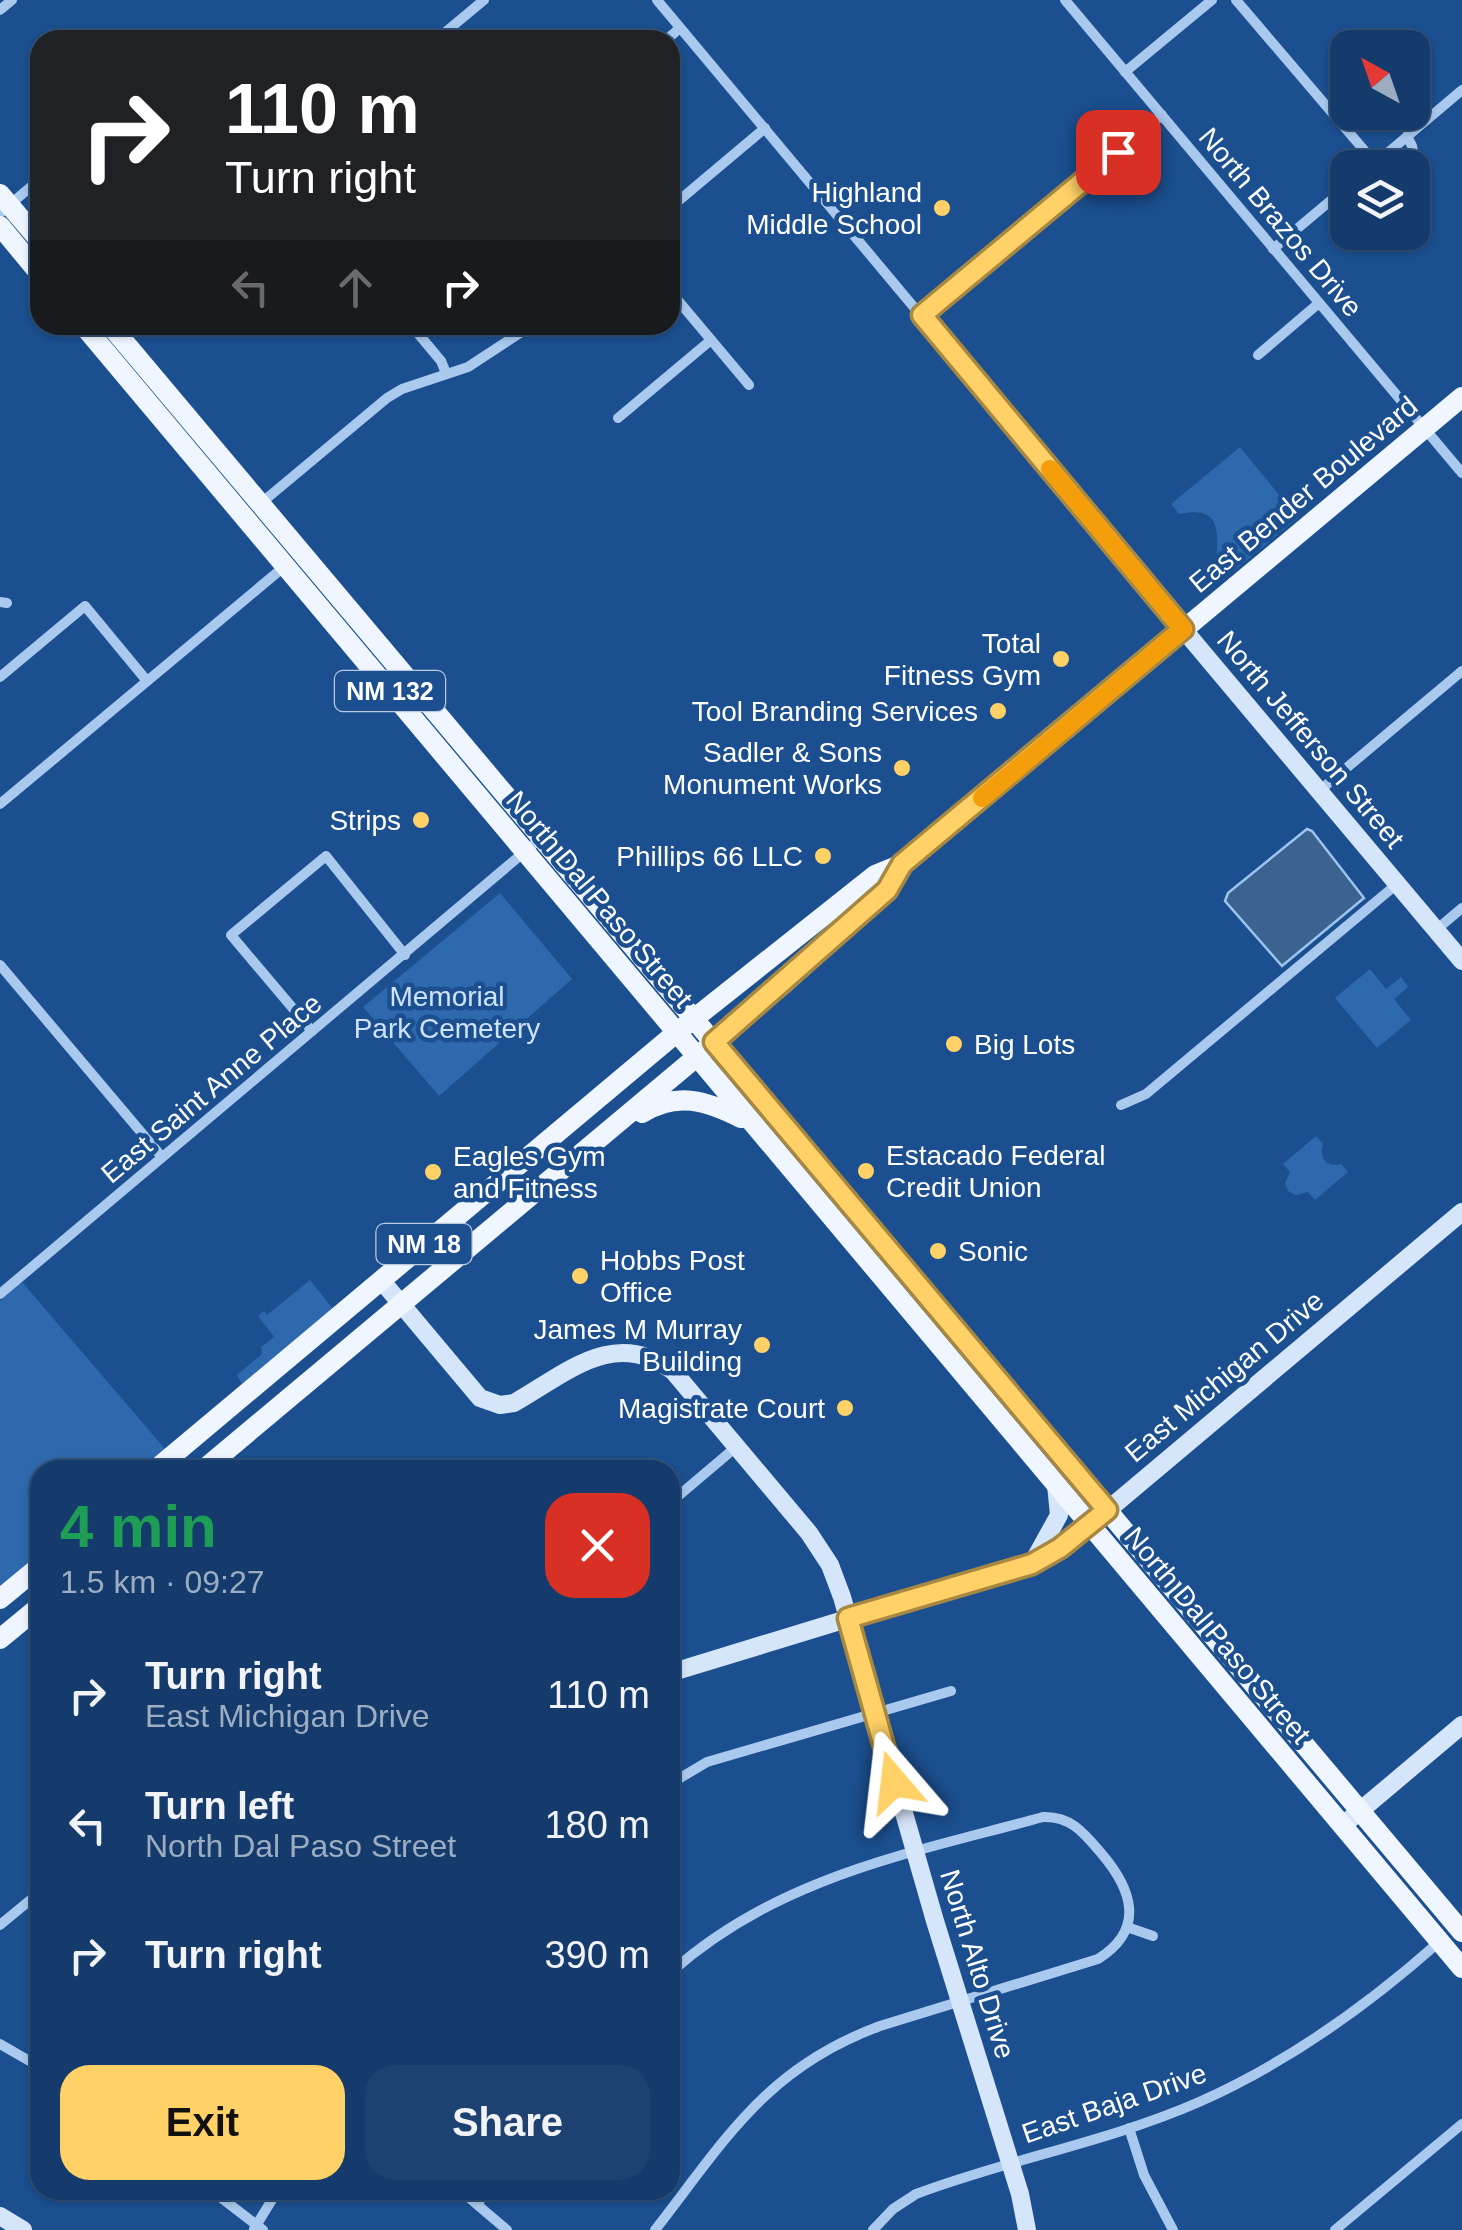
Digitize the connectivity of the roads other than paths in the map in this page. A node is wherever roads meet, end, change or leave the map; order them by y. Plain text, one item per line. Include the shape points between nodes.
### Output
1 (12, 0) edge
2 (484, 0) edge
3 (657, 0) edge
4 (1065, 0) edge
5 (1212, 0) edge
6 (1236, 0) edge
7 (0, 10) edge
8 (680, 28) junction
9 (448, 30) edge
10 (678, 30) edge
11 (1125, 72) junction
12 (1462, 90) edge
13 (1162, 115) junction
14 (765, 128) junction
15 (1407, 136) junction
16 (1360, 150) edge
17 (1390, 150) edge
18 (1410, 150) edge
19 (30, 186) edge
20 (680, 200) edge
21 (1330, 201) edge
22 (3, 204) edge
23 (0, 226) edge
24 (30, 231) edge
25 (1273, 249) junction
26 (30, 262) edge
27 (680, 302) edge
28 (1318, 303) junction
29 (922, 315) junction
30 (92, 335) edge
31 (118, 335) edge
32 (420, 335) edge
33 (518, 335) edge
34 (711, 340) junction
35 (1258, 354) dead end
36 (446, 373) junction
37 (750, 386) dead end
38 (1462, 397) edge
39 (618, 418) dead end
40 (1424, 429) junction
41 (1462, 473) edge
42 (252, 510) junction
43 (293, 559) junction
44 (1183, 629) junction
45 (1462, 670) edge
46 (0, 677) edge
47 (147, 681) junction
48 (1320, 790) junction
49 (0, 804) edge
50 (541, 838) junction
51 (524, 852) junction
52 (902, 864) junction
53 (1397, 884) junction
54 (1462, 908) edge
55 (1436, 930) junction
56 (405, 955) junction
57 (1462, 961) edge
58 (0, 965) edge
59 (694, 1018) junction
60 (312, 1030) junction
61 (676, 1033) junction
62 (714, 1042) junction
63 (697, 1057) junction
64 (1121, 1104) dead end
65 (622, 1120) junction
66 (752, 1122) junction
67 (542, 1146) junction
68 (162, 1157) junction
69 (558, 1175) junction
70 (1462, 1212) edge
71 (381, 1280) junction
72 (0, 1294) edge
73 (401, 1304) junction
74 (736, 1447) junction
75 (167, 1460) edge
76 (215, 1460) edge
77 (1056, 1485) junction
78 (680, 1495) edge
79 (1107, 1510) junction
80 (1090, 1525) junction
81 (1032, 1564) junction
82 (30, 1574) edge
83 (0, 1600) edge
84 (30, 1614) edge
85 (848, 1618) junction
86 (0, 1640) edge
87 (680, 1670) edge
88 (951, 1691) dead end
89 (874, 1715) junction
90 (1462, 1725) edge
91 (680, 1778) edge
92 (1360, 1811) junction
93 (1342, 1826) junction
94 (915, 1852) junction
95 (30, 1900) edge
96 (0, 1925) edge
97 (1127, 1926) junction
98 (1460, 1929) edge
99 (1153, 1936) dead end
100 (1440, 1941) junction
101 (680, 1965) edge
102 (1462, 1968) edge
103 (960, 2002) junction
104 (0, 2044) edge
105 (30, 2060) edge
106 (1462, 2124) edge
107 (1128, 2128) junction
108 (1010, 2163) junction
109 (680, 2198) edge
110 (223, 2200) edge
111 (272, 2200) edge
112 (471, 2200) edge
113 (479, 2200) edge
114 (678, 2200) edge
115 (476, 2204) junction
116 (0, 2216) edge
117 (257, 2228) edge
118 (23, 2230) edge
119 (507, 2230) edge
120 (654, 2230) edge
121 (873, 2230) edge
122 (1027, 2230) edge
123 (1172, 2230) edge
124 (1335, 2230) edge

1 - 7 street
2 - 9 street
3 - 8 street, North Jefferson Street
4 - 11 street, North Brazos Drive
5 - 11 street
6 - 16 street
8 - 10 street
8 - 14 street, North Jefferson Street
11 - 13 street, North Brazos Drive
12 - 15 street
13 - 25 street, North Brazos Drive
13 - 29 street
14 - 20 street
14 - 29 street, North Jefferson Street
15 - 17 street
15 - 18 street
19 - 22 street
21 - 25 street
22 - 24 main road
23 - 26 main road
25 - 28 street, North Brazos Drive
27 - 34 street
28 - 35 street
28 - 40 street, North Brazos Drive
29 - 44 street, North Jefferson Street
30 - 42 main road, North Dal Paso Street / NM 132
31 - 42 main road, North Dal Paso Street / NM 132
32 - 36 street
33 - 36 street
34 - 37 street
34 - 39 street
36 - 42 street via 388,398
38 - 40 main road, East Bender Boulevard
40 - 41 street, North Brazos Drive
40 - 44 main road, East Bender Boulevard
42 - 43 main road, North Dal Paso Street / NM 132
43 - 47 street
43 - 50 main road, North Dal Paso Street / NM 132
43 - 51 main road, North Dal Paso Street / NM 132
44 - 48 street, North Jefferson Street
44 - 52 main road, East Bender Boulevard
45 - 48 street
46 - 47 street via 85,606
47 - 49 street
48 - 53 street, North Jefferson Street
50 - 51 street, East Saint Anne Place
50 - 59 main road, North Dal Paso Street / NM 132
51 - 56 street, East Saint Anne Place
51 - 61 main road, North Dal Paso Street / NM 132
52 - 59 main road, East Bender Boulevard via 875,875
52 - 62 main road, East Bender Boulevard via 887,890
53 - 55 street, North Jefferson Street
53 - 64 street via 1146,1094
54 - 55 street
55 - 57 street, North Jefferson Street
56 - 60 street, East Saint Anne Place
56 - 60 street via 326,856 231,935
58 - 68 street
59 - 61 main road, East Bender Boulevard / NM 18
59 - 62 main road, North Dal Paso Street / NM 132
60 - 68 street, East Saint Anne Place
61 - 63 main road, North Dal Paso Street / NM 132
61 - 67 main road, East Bender Boulevard / NM 18
62 - 63 main road, East Bender Boulevard
62 - 79 main road, North Dal Paso Street
63 - 65 main road, East Bender Boulevard / NM 18
63 - 66 main road, North Dal Paso Street
65 - 66 main road via 688,1099
65 - 69 main road, East Bender Boulevard / NM 18
66 - 77 main road, North Dal Paso Street
67 - 69 main road
67 - 71 main road, East Bender Boulevard / NM 18
68 - 72 street, East Saint Anne Place
69 - 73 main road, East Bender Boulevard / NM 18
70 - 79 street, East Michigan Drive
71 - 73 street, North Alto Drive
71 - 75 main road, East Bender Boulevard / NM 18
73 - 74 street, North Alto Drive via 480,1398 500,1406 514,1403 592,1358 639,1353 672,1371
73 - 76 main road, East Bender Boulevard / NM 18
74 - 78 street
74 - 85 street, North Alto Drive via 821,1550
77 - 80 main road, North Dal Paso Street
77 - 81 street via 1058,1515
79 - 80 street, East Michigan Drive
79 - 92 main road, North Dal Paso Street
80 - 81 street, East Michigan Drive
80 - 93 main road, North Dal Paso Street
81 - 85 street, East Michigan Drive
82 - 83 main road
84 - 86 main road
85 - 87 street, East Michigan Drive
85 - 89 street, North Alto Drive
88 - 89 street
89 - 91 street via 708,1762
89 - 94 street, North Alto Drive
90 - 92 street
92 - 93 street
92 - 98 main road, North Dal Paso Street
93 - 100 main road, North Dal Paso Street
94 - 97 street via 1055,1817 1076,1825 1112,1866 1127,1892
94 - 101 street via 765,1905
94 - 103 street, North Alto Drive
95 - 96 street
97 - 99 street
97 - 103 street via 1098,1959
98 - 100 street, East Baja Drive
100 - 102 main road, North Dal Paso Street
100 - 107 street, East Baja Drive via 1308,2044 1198,2102
103 - 108 street, North Alto Drive
103 - 109 street via 847,2038 792,2071 748,2113
104 - 105 street
106 - 124 street
107 - 108 street, East Baja Drive
107 - 123 street
108 - 121 street, East Baja Drive via 916,2194
108 - 122 street, North Alto Drive
110 - 117 street
111 - 117 street
112 - 115 street
113 - 115 street
114 - 120 street
115 - 119 street
116 - 118 street

